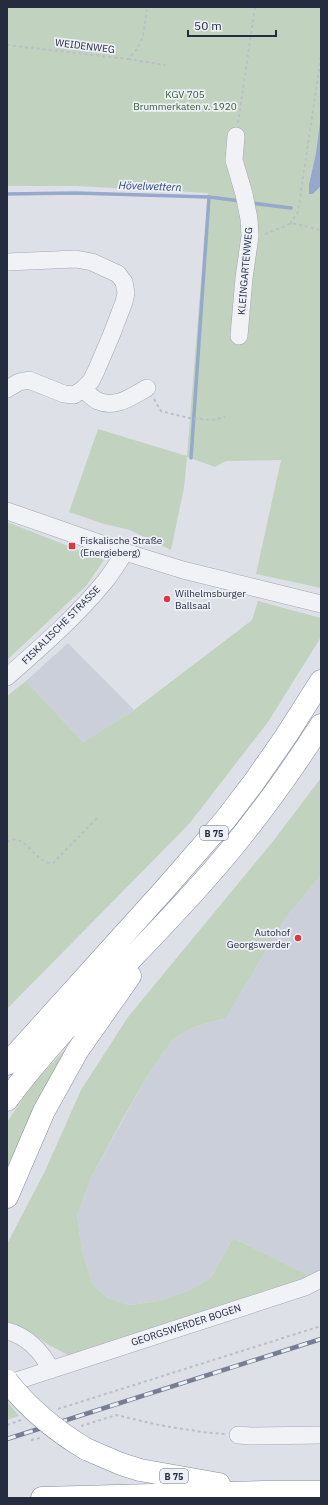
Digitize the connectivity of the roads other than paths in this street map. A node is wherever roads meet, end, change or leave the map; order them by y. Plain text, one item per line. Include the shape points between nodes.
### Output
1 (236, 136) road end
2 (7, 262) edge
3 (239, 336) dead end
4 (147, 388) road end
5 (7, 389) edge
6 (83, 389) junction
7 (7, 511) edge
8 (125, 552) junction
9 (321, 604) edge
10 (7, 677) edge
11 (321, 681) edge
12 (321, 725) edge
13 (194, 892) junction
14 (90, 973) junction
15 (7, 1046) edge
16 (7, 1064) edge
17 (7, 1100) edge
18 (7, 1197) edge
19 (321, 1279) edge
20 (7, 1331) edge
21 (51, 1370) junction
22 (7, 1381) edge
23 (7, 1384) edge
24 (238, 1435) road end
25 (321, 1435) edge
26 (265, 1492) junction
27 (321, 1492) edge
28 (42, 1498) edge

1 - 3 street, KLEINGARTENWEG via 234,160 249,219 250,237
2 - 6 street via 76,259 108,268 118,274 124,282 124,302 111,336 94,376
4 - 6 street via 121,402 108,404 97,401
5 - 6 street via 29,380 64,394 74,394
7 - 8 street
8 - 9 street via 182,570
8 - 10 street, FISKALISCHE STRASSE via 106,580 83,605
11 - 14 highway, B 75 via 286,736 225,820
12 - 13 highway, B 75 via 274,794
13 - 17 highway, B 75 via 40,1057
13 - 18 highway, B 75 via 119,990 78,1050 44,1111
14 - 15 highway
14 - 16 highway
19 - 21 street, GEORGSWERDER BOGEN via 304,1287
20 - 21 street via 38,1349
21 - 23 street, GEORGSWERDER BOGEN
22 - 26 highway, B 75, bridge via 46,1422 86,1449 140,1470
24 - 25 street
26 - 27 highway
26 - 28 highway

